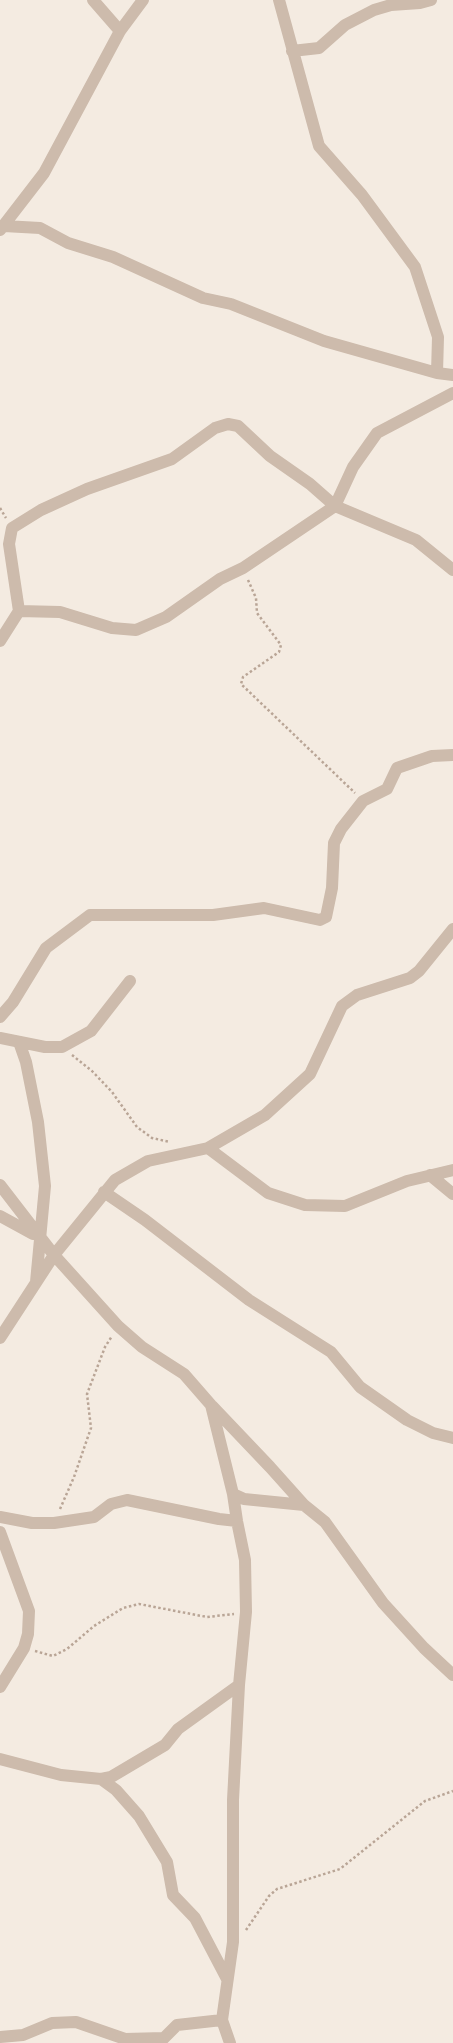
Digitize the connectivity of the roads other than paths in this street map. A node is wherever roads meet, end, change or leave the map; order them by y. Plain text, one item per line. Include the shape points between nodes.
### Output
1 (93, 0) edge
2 (143, 0) edge
3 (278, 0) edge
4 (431, 0) edge
5 (120, 31) junction
6 (292, 51) junction
7 (2, 228) edge
8 (437, 372) junction
9 (453, 374) edge
10 (453, 393) edge
11 (335, 506) junction
12 (453, 570) edge
13 (18, 611) junction
14 (0, 641) edge
15 (453, 756) edge
16 (453, 929) edge
17 (130, 981) dead end
18 (0, 1017) edge
19 (0, 1038) edge
20 (19, 1042) junction
21 (208, 1148) junction
22 (453, 1170) edge
23 (430, 1175) junction
24 (0, 1186) edge
25 (104, 1192) junction
26 (453, 1194) edge
27 (0, 1216) edge
28 (39, 1237) junction
29 (54, 1255) junction
30 (35, 1285) junction
31 (0, 1338) edge
32 (211, 1406) junction
33 (453, 1438) edge
34 (233, 1494) junction
35 (304, 1505) junction
36 (0, 1517) edge
37 (237, 1521) junction
38 (0, 1532) edge
39 (453, 1675) edge
40 (239, 1685) junction
41 (0, 1688) edge
42 (0, 1759) edge
43 (100, 1779) junction
44 (227, 1979) junction
45 (222, 2020) junction
46 (0, 2037) edge
47 (127, 2041) edge
48 (230, 2043) edge

1 - 5 street
2 - 5 street
3 - 6 street
4 - 6 street via 374,10 345,25 319,48
5 - 7 street via 44,173
6 - 8 street via 319,146 362,195 415,267 438,337
7 - 8 street via 40,228 68,243 113,257 203,298 231,304 324,341
8 - 9 street
10 - 11 street via 377,434 353,467
11 - 12 street via 416,540
11 - 13 street via 166,617 136,630 112,628 60,612
11 - 13 street via 270,456 238,426 228,424 214,428 172,459 87,489 41,510 12,528 9,544
13 - 14 street
15 - 18 street via 432,756 397,768 387,789 363,801 334,843 332,888 326,917 320,920 264,908 213,916 90,915 46,948
16 - 21 street via 410,978 358,995 342,1006 310,1074 266,1115
17 - 20 street via 91,1030 62,1048
19 - 20 street
20 - 28 street via 38,1122 45,1186
21 - 23 street via 268,1193 305,1205 345,1206 407,1180
21 - 25 street via 148,1161 115,1180
22 - 23 street
23 - 26 street
24 - 28 street
25 - 29 street
25 - 33 street via 249,1300 331,1352 360,1387 407,1420 433,1433
27 - 28 street
28 - 29 street
28 - 30 street
29 - 30 street
29 - 32 street via 118,1326 142,1347 184,1374
30 - 31 street
32 - 34 street
32 - 35 street
34 - 35 street via 244,1499
34 - 37 street
35 - 39 street via 325,1522 382,1603
36 - 37 street via 54,1523 94,1517 111,1504 127,1500
37 - 40 street via 245,1560 246,1612
38 - 41 street via 29,1611 24,1648
40 - 43 street via 178,1729 164,1745 112,1777
40 - 44 street via 232,1800 233,1942
42 - 43 street via 61,1776
43 - 44 street via 116,1790 139,1816 167,1862 173,1895 195,1918
44 - 45 street
45 - 47 street via 178,2024 164,2038
45 - 48 street
46 - 47 street via 23,2035 52,2024 76,2022

